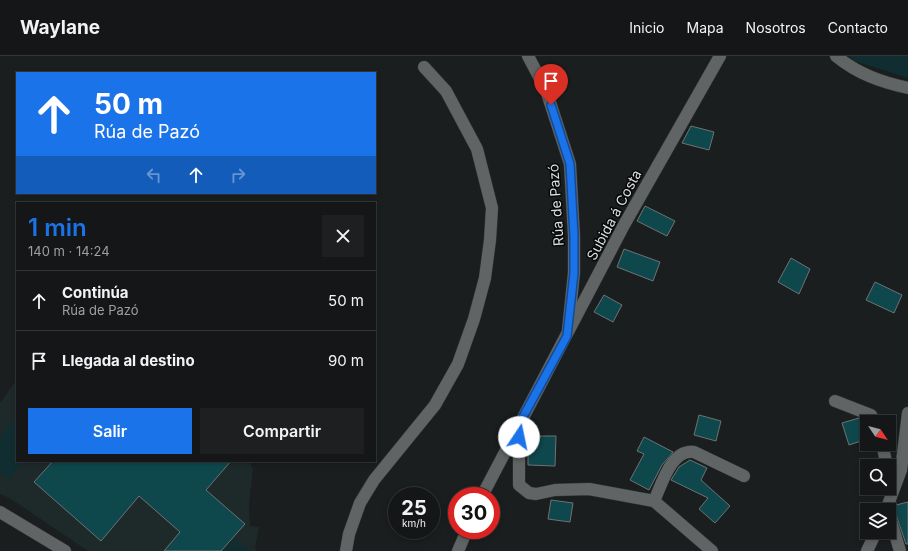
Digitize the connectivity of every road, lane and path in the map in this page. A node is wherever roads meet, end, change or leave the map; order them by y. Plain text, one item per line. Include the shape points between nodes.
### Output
1 (528, 56) edge
2 (720, 56) edge
3 (836, 56) edge
4 (424, 67) dead end
5 (908, 88) edge
6 (567, 336) junction
7 (835, 401) dead end
8 (908, 413) edge
9 (872, 415) edge
10 (518, 426) junction
11 (744, 476) dead end
12 (487, 487) edge
13 (654, 500) junction
14 (890, 503) edge
15 (0, 512) edge
16 (896, 537) edge
17 (463, 539) edge
18 (873, 539) edge
19 (65, 551) edge
20 (346, 551) edge
21 (458, 551) edge
22 (712, 551) edge
23 (867, 551) edge
24 (900, 551) edge

1 - 6 street, Rúa de Pazó via 546,90 570,164 574,273
2 - 6 street, Subida á Costa via 655,168
3 - 5 street via 852,69 880,82
4 - 20 street via 446,91 477,149 492,208 485,278 458,364 434,405 374,480 360,502
6 - 10 street, Subida á Costa
7 - 9 street
8 - 14 street via 900,470
10 - 12 street, Subida á Costa
10 - 13 street via 519,485 529,493 589,489
11 - 13 street via 687,451 673,461
13 - 22 street
15 - 19 street
16 - 24 street
17 - 21 street
18 - 23 street

